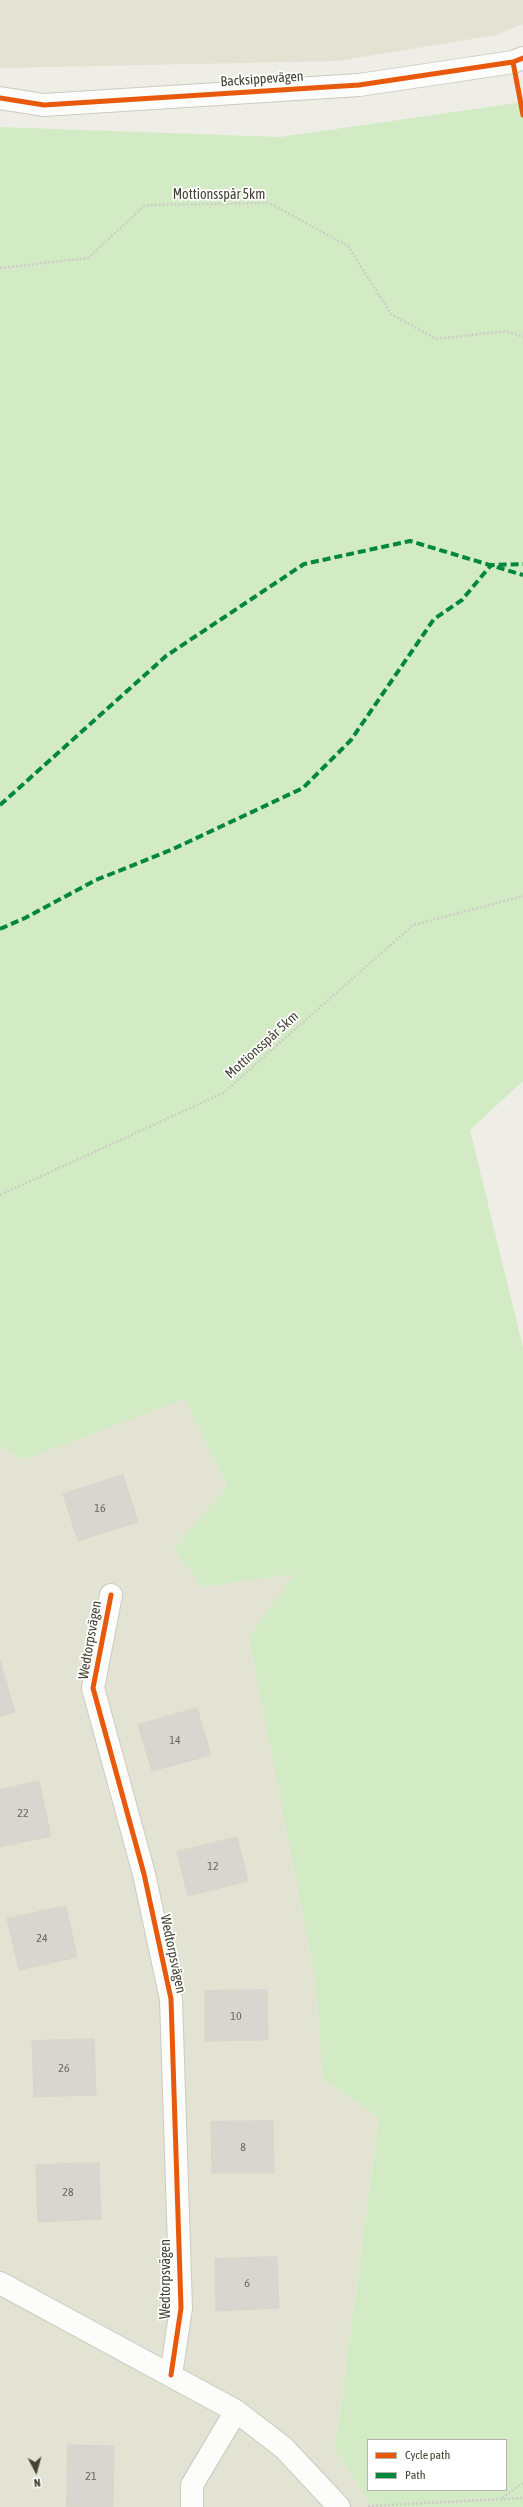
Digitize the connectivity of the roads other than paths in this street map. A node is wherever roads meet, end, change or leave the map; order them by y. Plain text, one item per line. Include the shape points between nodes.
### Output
1 (523, 58) edge
2 (0, 98) edge
3 (111, 1595) dead end
4 (0, 2283) edge
5 (171, 2375) junction
6 (236, 2411) junction
7 (192, 2507) edge
8 (339, 2507) edge

1 - 2 street, Backsippevägen via 513,62 359,85 44,105
3 - 5 street, Wedtorpsvägen via 93,1688 144,1874 171,1999 181,2308
4 - 5 street
5 - 6 street
6 - 7 street via 192,2485
6 - 8 street via 284,2448

